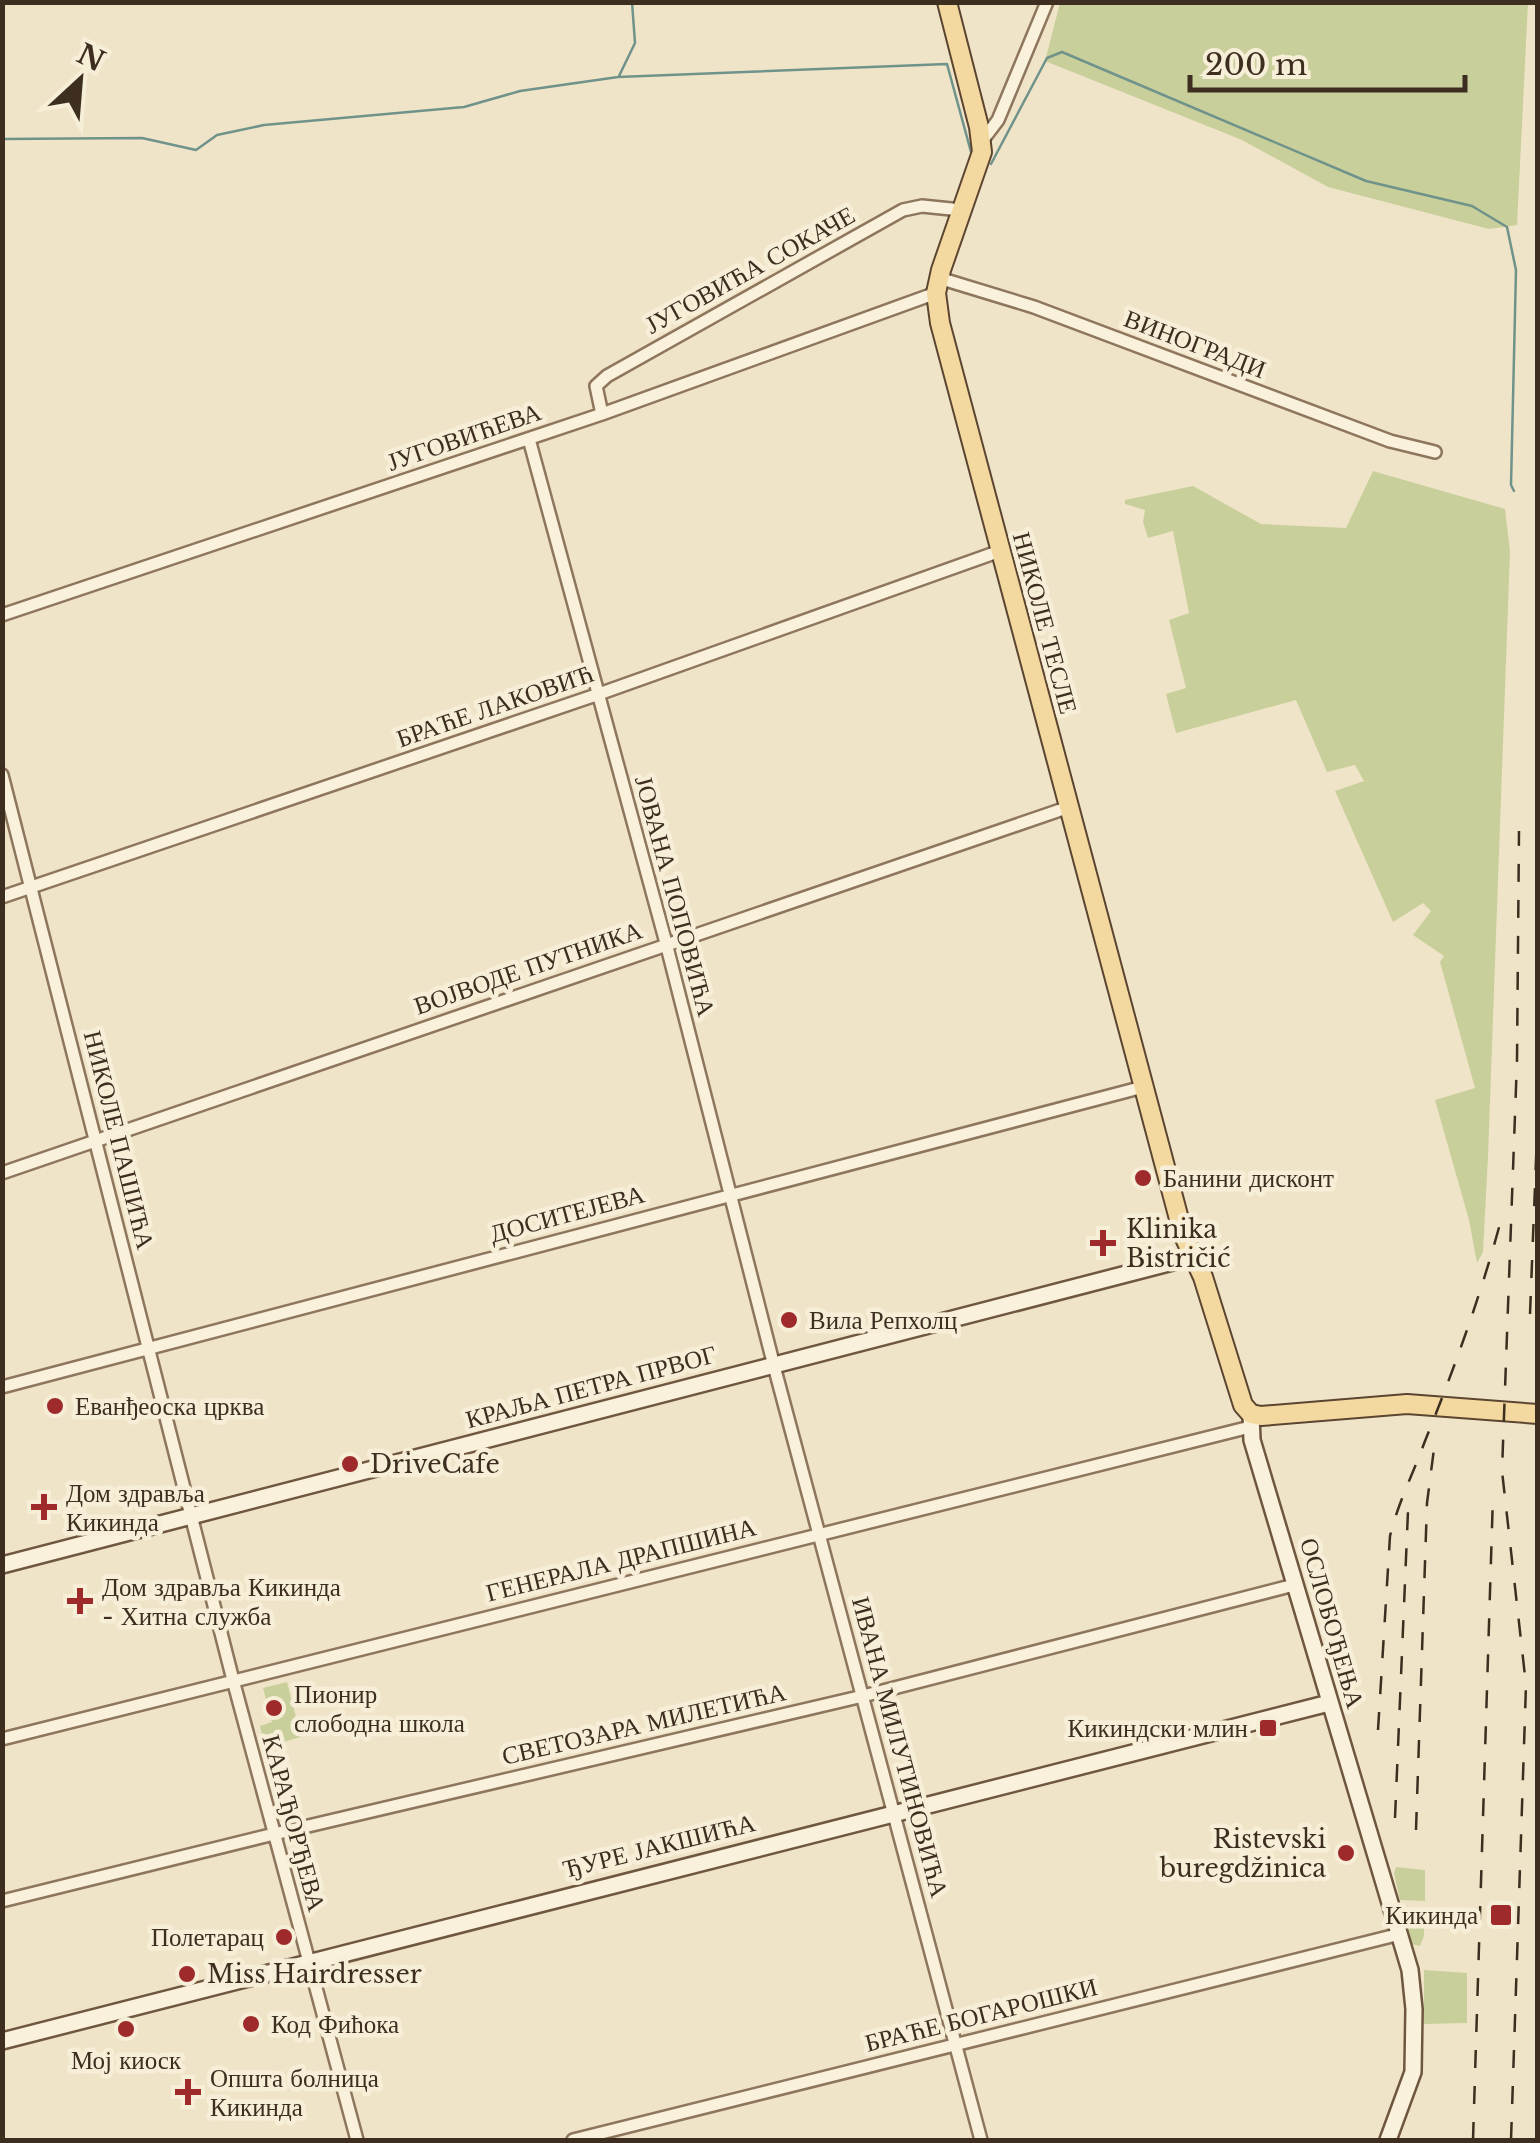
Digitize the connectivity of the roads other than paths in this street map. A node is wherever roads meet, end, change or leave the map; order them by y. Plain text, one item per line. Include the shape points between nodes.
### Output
1 (947, 2) edge
2 (1047, 2) edge
3 (982, 141) junction
4 (961, 210) junction
5 (938, 286) junction
6 (602, 414) junction
7 (529, 439) junction
8 (1436, 452) dead end
9 (1000, 551) junction
10 (2, 615) edge
11 (596, 695) junction
12 (2, 775) edge
13 (1069, 807) junction
14 (32, 887) junction
15 (2, 897) edge
16 (666, 943) junction
17 (1143, 1087) junction
18 (96, 1141) junction
19 (2, 1173) edge
20 (731, 1195) junction
21 (1192, 1257) junction
22 (148, 1347) junction
23 (774, 1366) junction
24 (2, 1386) edge
25 (1538, 1414) edge
26 (1251, 1420) junction
27 (190, 1516) junction
28 (820, 1533) junction
29 (2, 1566) edge
30 (1294, 1585) junction
31 (233, 1680) junction
32 (864, 1696) junction
33 (1328, 1702) junction
34 (2, 1739) edge
35 (892, 1812) junction
36 (274, 1834) junction
37 (2, 1902) edge
38 (1400, 1934) junction
39 (308, 1962) junction
40 (2, 2042) edge
41 (956, 2044) junction
42 (358, 2140) edge
43 (573, 2140) edge
44 (981, 2140) edge
45 (1388, 2140) edge

1 - 3 main road, НИКОЛЕ ТЕСЛЕ
2 - 3 street
3 - 4 main road, НИКОЛЕ ТЕСЛЕ
4 - 5 main road, НИКОЛЕ ТЕСЛЕ
4 - 6 street, ЈУГОВИЋА СОКАЧЕ via 903,210 600,380 595,391
5 - 6 street, ЈУГОВИЋЕВА
5 - 8 street, ВИНОГРАДИ via 1034,307 1390,441
5 - 9 main road, НИКОЛЕ ТЕСЛЕ via 940,323
6 - 7 street, ЈУГОВИЋЕВА
7 - 10 street, ЈУГОВИЋЕВА
7 - 11 street, ЈОВАНА ПОПОВИЋА
9 - 11 street, БРАЋЕ ЛАКОВИЋ
9 - 13 main road, НИКОЛЕ ТЕСЛЕ
11 - 14 street, БРАЋЕ ЛАКОВИЋ
11 - 16 street, ЈОВАНА ПОПОВИЋА
12 - 14 street, НИКОЛЕ ПАШИЋА
13 - 16 street, ВОЈВОДЕ ПУТНИКА
13 - 17 main road, НИКОЛЕ ТЕСЛЕ
14 - 15 street, БРАЋЕ ЛАКОВИЋ
14 - 18 street, НИКОЛЕ ПАШИЋА
16 - 18 street, ВОЈВОДЕ ПУТНИКА
16 - 20 street, ЈОВАНА ПОПОВИЋА
17 - 20 street, ДОСИТЕЈЕВА
17 - 21 main road, НИКОЛЕ ТЕСЛЕ
18 - 19 street, ВОЈВОДЕ ПУТНИКА
18 - 22 street, НИКОЛЕ ПАШИЋА
20 - 22 street, ДОСИТЕЈЕВА
20 - 23 street, ЈОВАНА ПОПОВИЋА
21 - 23 main road, КРАЉА ПЕТРА ПРВОГ
21 - 26 main road, ОСЛОБОЂЕЊА
22 - 24 street, ДОСИТЕЈЕВА
22 - 27 street, НИКОЛЕ ПАШИЋА
23 - 27 main road, КРАЉА ПЕТРА ПРВОГ
23 - 28 street, ИВАНА МИЛУТИНОВИЋА
25 - 26 main road via 1407,1404
26 - 28 street, ГЕНЕРАЛА ДРАПШИНА
26 - 30 main road, ОСЛОБОЂЕЊА
27 - 29 main road, КРАЉА ПЕТРА ПРВОГ
27 - 31 street, КАРАЂОРЂЕВА
28 - 31 street, ГЕНЕРАЛА ДРАПШИНА
28 - 32 street, ИВАНА МИЛУТИНОВИЋА
30 - 32 street, СВЕТОЗАРА МИЛЕТИЋА
30 - 33 main road, ОСЛОБОЂЕЊА
31 - 34 street, ГЕНЕРАЛА ДРАПШИНА
31 - 36 street, КАРАЂОРЂЕВА
32 - 35 street, ИВАНА МИЛУТИНОВИЋА
32 - 36 street, СВЕТОЗАРА МИЛЕТИЋА
33 - 35 main road, ЂУРЕ ЈАКШИЋА
33 - 38 main road, ОСЛОБОЂЕЊА
35 - 39 main road, ЂУРЕ ЈАКШИЋА
35 - 41 street, ИВАНА МИЛУТИНОВИЋА
36 - 37 street, СВЕТОЗАРА МИЛЕТИЋА
36 - 39 street, КАРАЂОРЂЕВА
38 - 41 street, БРАЋЕ БОГАРОШКИ
38 - 45 main road, ОСЛОБОЂЕЊА via 1414,2009 1414,2072
39 - 40 main road, ЂУРЕ ЈАКШИЋА
39 - 42 street, КАРАЂОРЂЕВА
41 - 43 street, БРАЋЕ БОГАРОШКИ
41 - 44 street, ИВАНА МИЛУТИНОВИЋА

